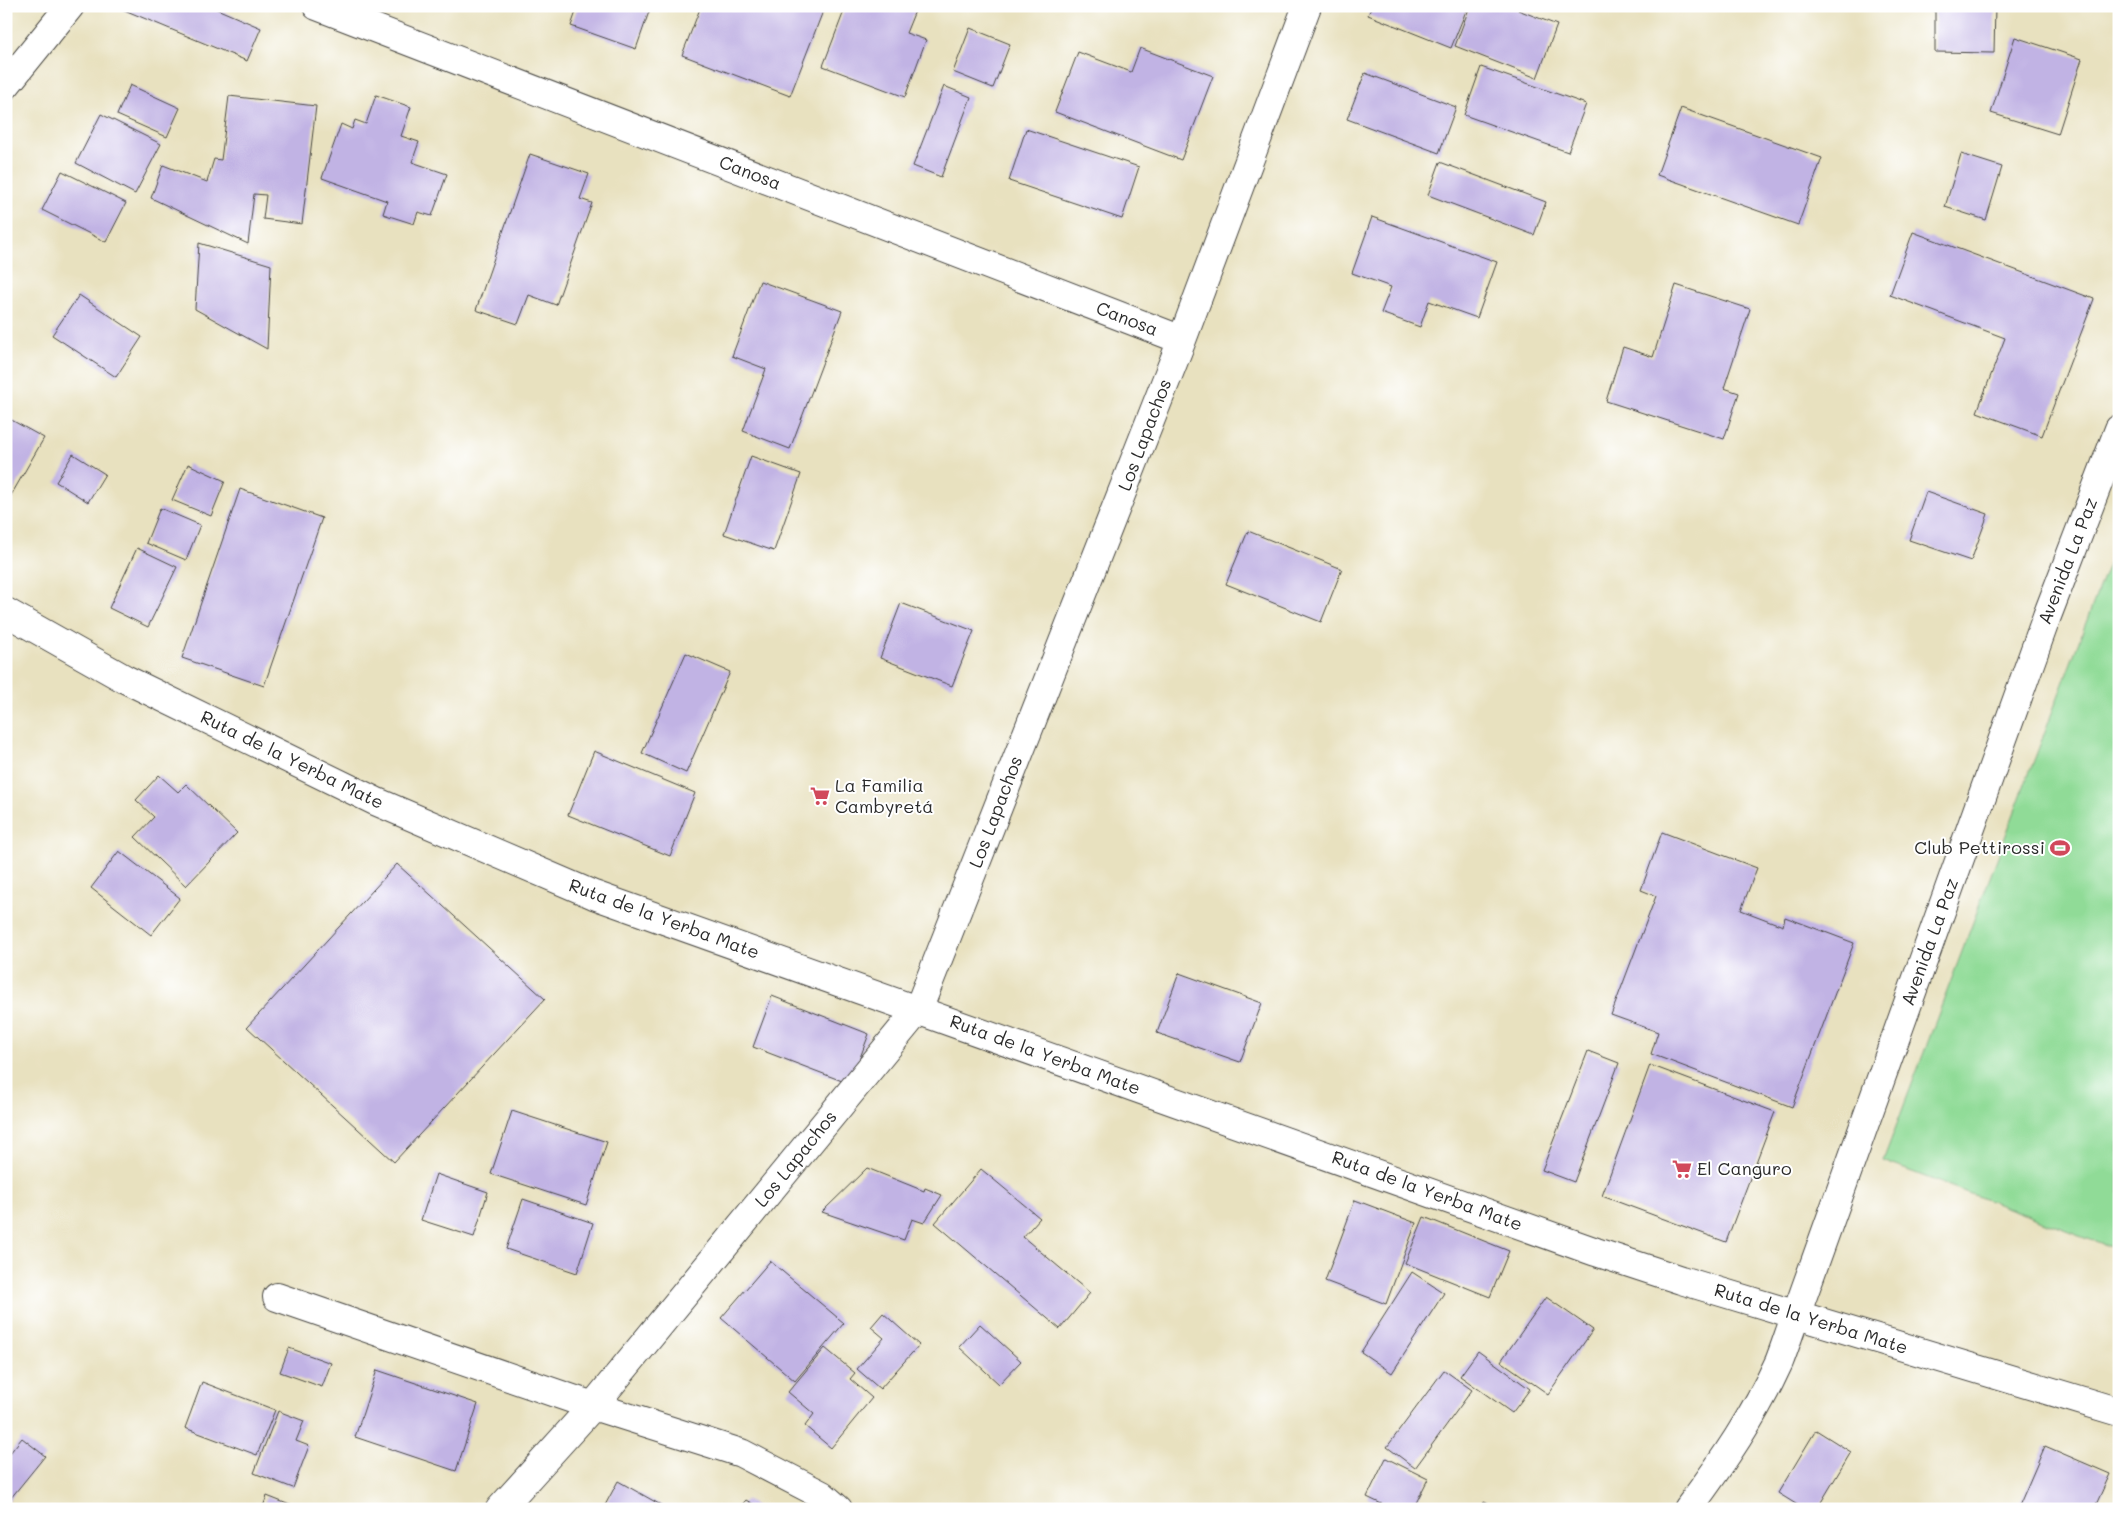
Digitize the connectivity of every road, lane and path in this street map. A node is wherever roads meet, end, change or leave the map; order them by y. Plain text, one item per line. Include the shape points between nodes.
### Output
1 (70, 6) edge
2 (317, 6) edge
3 (1307, 6) edge
4 (6, 85) edge
5 (1182, 340) junction
6 (2119, 429) edge
7 (6, 612) edge
8 (918, 1010) junction
9 (277, 1297) dead end
10 (1796, 1315) junction
11 (593, 1406) junction
12 (2119, 1412) edge
13 (500, 1509) edge
14 (838, 1509) edge
15 (1688, 1509) edge

1 - 4 street
2 - 5 street, Canosa
3 - 5 street, Los Lapachos
5 - 8 street, Los Lapachos
6 - 10 street, Avenida La Paz via 2047,616
7 - 8 street, Ruta de la Yerba Mate via 125,679 375,801 594,895
8 - 10 street, Ruta de la Yerba Mate via 1596,1252
8 - 11 street, Los Lapachos
9 - 11 street
10 - 12 street, Ruta de la Yerba Mate
10 - 15 street, Avenida La Paz via 1779,1362 1749,1422
11 - 13 street, Los Lapachos
11 - 14 street via 741,1453 822,1495

